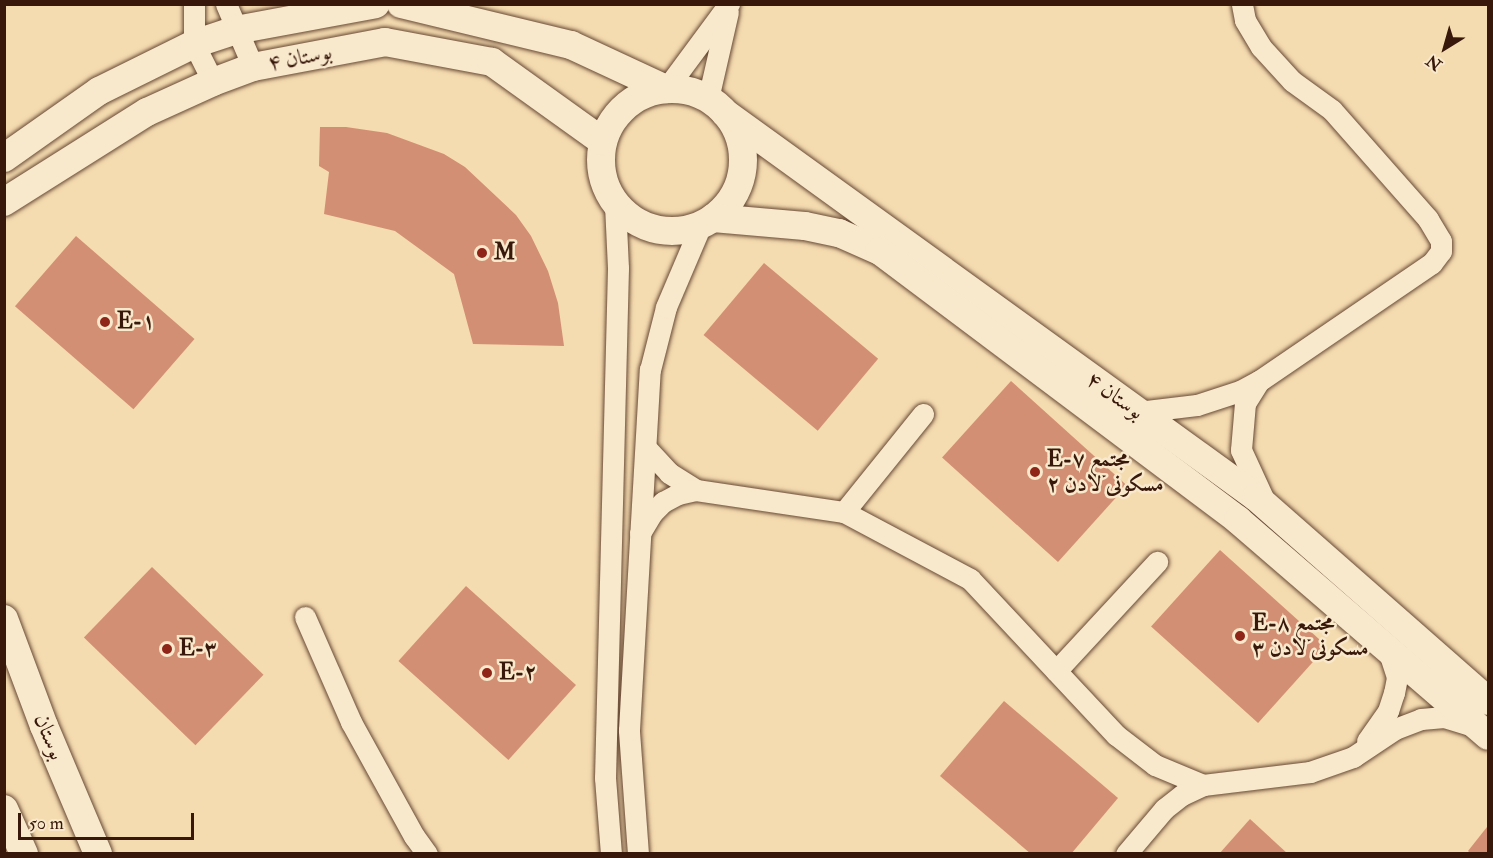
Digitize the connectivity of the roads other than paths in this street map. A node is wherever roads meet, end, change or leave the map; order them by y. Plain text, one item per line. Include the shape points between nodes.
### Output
1 (194, 4) edge
2 (376, 4) edge
3 (401, 4) edge
4 (729, 4) edge
5 (1242, 4) edge
6 (231, 17) edge
7 (194, 44) junction
8 (253, 67) junction
9 (213, 82) junction
10 (666, 89) junction
11 (717, 106) junction
12 (602, 141) junction
13 (4, 158) edge
14 (4, 202) edge
15 (615, 204) junction
16 (707, 222) junction
17 (1260, 381) junction
18 (1138, 412) junction
19 (923, 414) dead end
20 (646, 448) junction
21 (696, 490) junction
22 (1268, 508) junction
23 (844, 512) junction
24 (639, 535) junction
25 (1157, 562) dead end
26 (305, 616) dead end
27 (4, 619) edge
28 (1387, 648) junction
29 (1056, 671) junction
30 (1488, 701) edge
31 (1484, 732) edge
32 (1353, 757) junction
33 (1203, 785) junction
34 (4, 809) edge
35 (24, 854) edge
36 (98, 854) edge
37 (427, 854) edge
38 (610, 854) edge
39 (638, 854) edge
40 (1126, 854) edge

1 - 7 street
2 - 6 street, بوستان ۴
3 - 10 street via 571,45
4 - 10 street
4 - 11 street
5 - 17 street via 1245,20 1261,47 1292,81 1332,110 1428,219 1441,241 1441,251 1432,262
6 - 7 street, بوستان ۴
6 - 8 street
7 - 9 street
7 - 13 street, بوستان ۴ via 99,91
8 - 9 street, بوستان ۴
8 - 12 street, بوستان ۴ via 385,42 492,62
9 - 14 street, بوستان ۴ via 147,112
10 - 11 street via 688,90
10 - 12 street via 645,93 626,105 611,121
11 - 16 street via 739,139 743,168 733,196
11 - 18 street, بوستان ۴
12 - 15 street via 604,184
15 - 16 street via 628,217 654,229 682,231
15 - 38 street via 618,268 605,778
16 - 20 street via 666,307 655,342 646,405
16 - 28 street, بوستان ۴ via 805,226 880,251 1238,520
17 - 18 street via 1197,405
17 - 22 street via 1245,403 1242,450
18 - 22 street, بوستان ۴
19 - 23 street
20 - 21 street via 669,473
20 - 24 street
21 - 23 street
21 - 24 street via 663,502
22 - 30 street, بوستان ۴
23 - 29 street via 970,579
24 - 39 street via 629,730
25 - 29 street
26 - 37 street via 351,722
27 - 36 street, بوستان
28 - 31 street, بوستان ۴
28 - 32 street via 1397,677 1394,693 1380,725
29 - 33 street via 1116,735 1155,765
31 - 32 street via 1443,717 1421,719 1395,729
32 - 33 street via 1310,772
33 - 40 street via 1164,809
34 - 35 street

